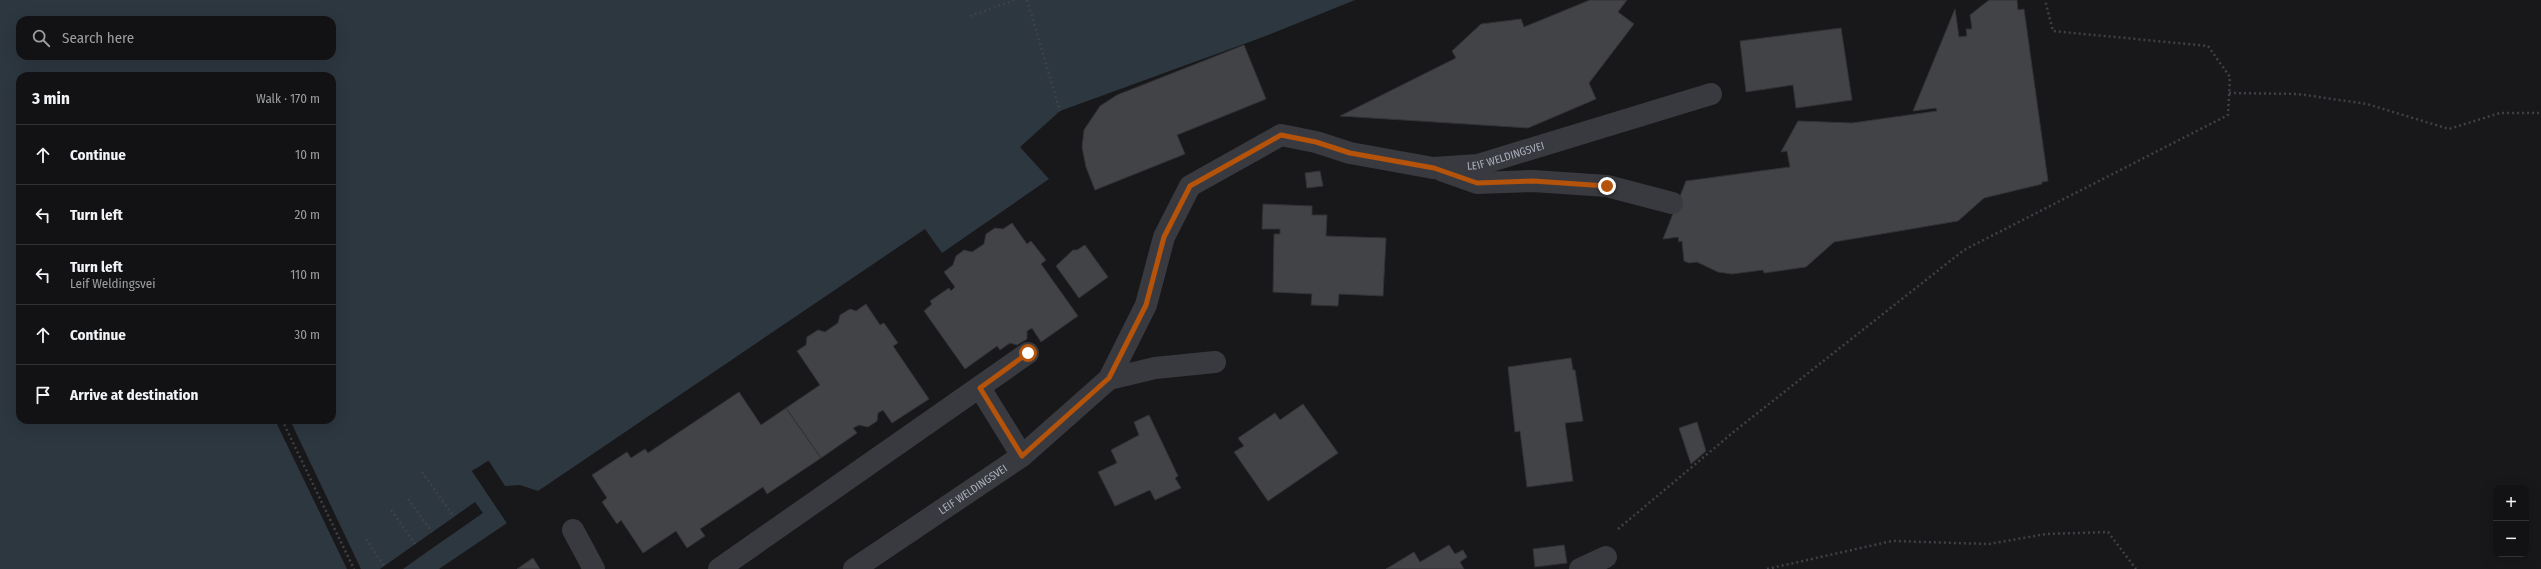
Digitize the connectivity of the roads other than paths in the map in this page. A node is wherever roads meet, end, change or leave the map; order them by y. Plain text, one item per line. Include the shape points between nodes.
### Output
1 (1711, 94) dead end
2 (1434, 168) junction
3 (1672, 203) dead end
4 (1028, 353) dead end
5 (1215, 362) dead end
6 (1109, 378) junction
7 (980, 388) junction
8 (1022, 456) junction
9 (572, 530) dead end
10 (1606, 557) road end
11 (594, 569) edge
12 (719, 569) edge
13 (854, 569) edge
14 (1580, 569) edge

1 - 2 street, LEIF WELDINGSVEI via 1478,165
2 - 3 street via 1477,183 1533,181 1607,186
2 - 6 street, LEIF WELDINGSVEI via 1350,153 1316,142 1281,135 1190,186 1164,237 1146,305
4 - 7 street
5 - 6 street via 1155,368
6 - 8 street, LEIF WELDINGSVEI
7 - 8 street
7 - 12 street
8 - 13 street, LEIF WELDINGSVEI
9 - 11 street
10 - 14 street

